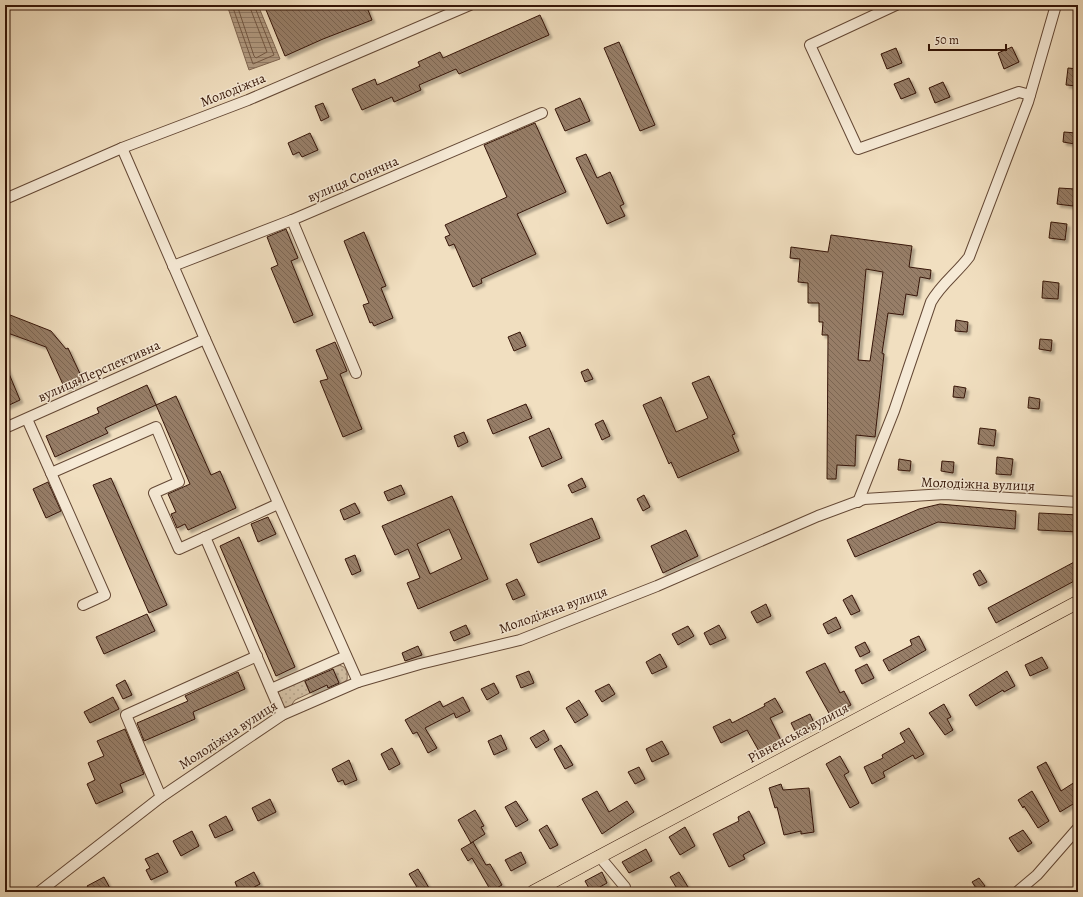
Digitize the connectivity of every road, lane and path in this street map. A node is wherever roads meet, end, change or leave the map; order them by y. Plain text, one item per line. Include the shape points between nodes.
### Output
1 (470, 5) edge
2 (896, 5) edge
3 (1056, 5) edge
4 (1030, 95) junction
5 (542, 113) dead end
6 (122, 148) junction
7 (5, 199) edge
8 (292, 220) junction
9 (174, 266) junction
10 (204, 339) junction
11 (356, 373) dead end
12 (27, 419) junction
13 (5, 428) edge
14 (51, 473) junction
15 (858, 502) junction
16 (1078, 502) edge
17 (278, 504) junction
18 (205, 537) junction
19 (1078, 602) edge
20 (83, 605) dead end
21 (257, 656) junction
22 (346, 656) junction
23 (358, 682) junction
24 (271, 690) junction
25 (282, 715) junction
26 (161, 797) junction
27 (1078, 828) edge
28 (599, 856) junction
29 (39, 892) edge
30 (533, 892) edge
31 (625, 892) edge
32 (1017, 892) edge

1 - 6 street, Молодіжна via 248,100
2 - 4 street via 810,45 858,149 1018,92
3 - 4 street
4 - 15 street via 969,257 936,292 931,302 894,411
5 - 8 street, вулиця Сонячна
6 - 7 street, Молодіжна
6 - 9 street
8 - 9 street, вулиця Сонячна
8 - 11 street
9 - 10 street
10 - 12 street, вулиця Перспективна
10 - 17 street
12 - 13 street, вулиця Перспективна
12 - 14 street
14 - 18 street via 156,427 179,482 154,493 179,549
14 - 20 street via 105,595
15 - 16 street, Молодіжна вулиця via 864,499 945,494
15 - 23 street, Молодіжна вулиця via 818,516 657,586 522,640 420,664
17 - 18 street
17 - 22 street
18 - 21 street
19 - 28 main road, Рівненська вулиця
21 - 24 street
21 - 26 street via 126,715
22 - 23 street
22 - 24 street
23 - 25 street, Молодіжна вулиця
24 - 25 street
25 - 26 street, Молодіжна вулиця
26 - 29 street, Молодіжна вулиця
27 - 32 street via 1037,875
28 - 30 main road, Рівненська вулиця
28 - 31 street via 625,887

